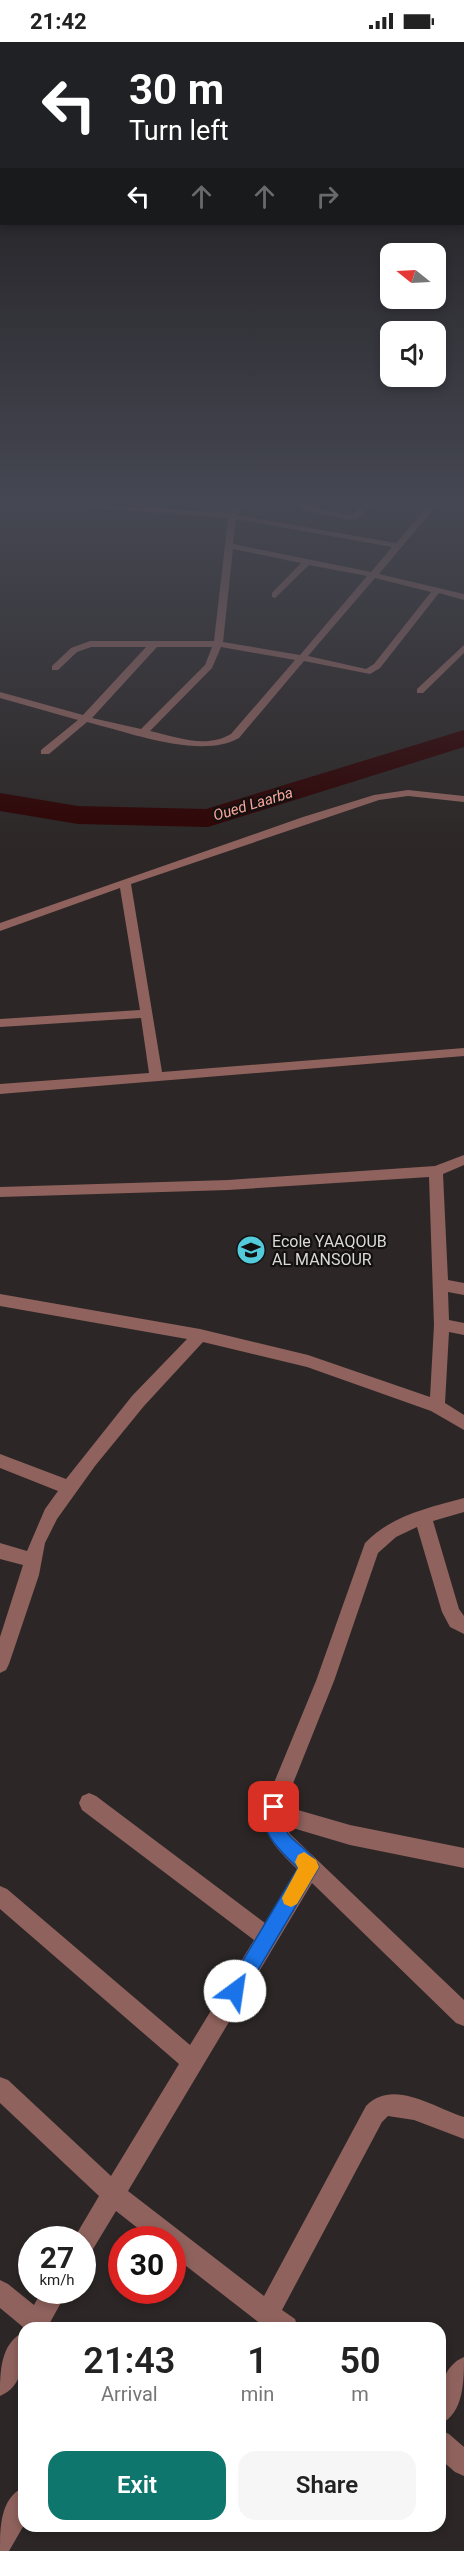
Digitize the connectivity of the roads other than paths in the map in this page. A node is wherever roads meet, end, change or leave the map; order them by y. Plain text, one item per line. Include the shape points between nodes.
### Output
1 (221, 616) edge
2 (339, 616) edge
3 (416, 616) edge
4 (154, 644) junction
5 (218, 644) junction
6 (464, 648) edge
7 (303, 658) junction
8 (55, 668) dead end
9 (420, 691) dead end
10 (0, 695) edge
11 (85, 719) junction
12 (143, 734) junction
13 (45, 752) dead end
14 (464, 800) edge
15 (125, 882) junction
16 (0, 927) edge
17 (147, 1014) junction
18 (0, 1023) edge
19 (464, 1052) edge
20 (156, 1077) junction
21 (0, 1089) edge
22 (464, 1161) edge
23 (436, 1171) junction
24 (0, 1192) edge
25 (441, 1285) junction
26 (464, 1289) edge
27 (0, 1300) edge
28 (442, 1325) junction
29 (464, 1329) edge
30 (200, 1335) junction
31 (437, 1406) junction
32 (464, 1423) edge
33 (0, 1461) edge
34 (69, 1488) junction
35 (464, 1504) edge
36 (423, 1517) junction
37 (0, 1551) edge
38 (32, 1560) junction
39 (464, 1626) edge
40 (0, 1664) edge
41 (89, 1803) dead end
42 (273, 1812) junction
43 (464, 1858) edge
44 (309, 1867) junction
45 (0, 1896) edge
46 (267, 1937) junction
47 (464, 2014) edge
48 (193, 2062) junction
49 (0, 2088) edge
50 (464, 2128) edge
51 (114, 2194) junction
52 (94, 2226) edge
53 (154, 2226) edge
54 (186, 2251) edge
55 (0, 2292) edge
56 (48, 2304) edge
57 (277, 2321) edge
58 (32, 2322) edge
59 (37, 2322) edge
60 (18, 2354) edge
61 (464, 2368) edge
62 (0, 2384) edge
63 (446, 2401) edge
64 (446, 2448) edge
65 (464, 2463) edge
66 (18, 2510) edge
67 (0, 2542) edge

1 - 5 street
2 - 7 street
3 - 7 street via 372,670 358,672
4 - 5 street
4 - 8 street via 84,646
4 - 11 street
5 - 7 street
5 - 12 street via 209,666
6 - 9 street
7 - 12 street via 225,743 193,744
10 - 11 street
11 - 12 street
11 - 13 street
14 - 15 street via 408,793 378,797
15 - 16 street
15 - 17 street
17 - 18 street
17 - 20 street
19 - 20 street
20 - 21 street
22 - 23 street
23 - 24 street via 228,1185
23 - 25 street
25 - 26 street
25 - 28 street
27 - 30 street
28 - 29 street
28 - 31 street
30 - 31 street via 308,1361
30 - 34 street via 138,1401
31 - 32 street
33 - 34 street
34 - 38 street via 41,1532
35 - 36 street
36 - 39 street via 451,1612
36 - 42 street via 395,1528 371,1549 338,1648
37 - 38 street
38 - 40 street
41 - 46 street
42 - 43 street via 350,1835
42 - 44 street via 272,1819 283,1841
44 - 46 street
44 - 47 street
45 - 48 street
46 - 48 street
48 - 51 street
49 - 51 street
50 - 57 street via 388,2104 374,2114
51 - 52 street
51 - 53 street
54 - 57 street
55 - 58 street
56 - 59 street
60 - 62 street
61 - 63 street
64 - 65 street
66 - 67 street

